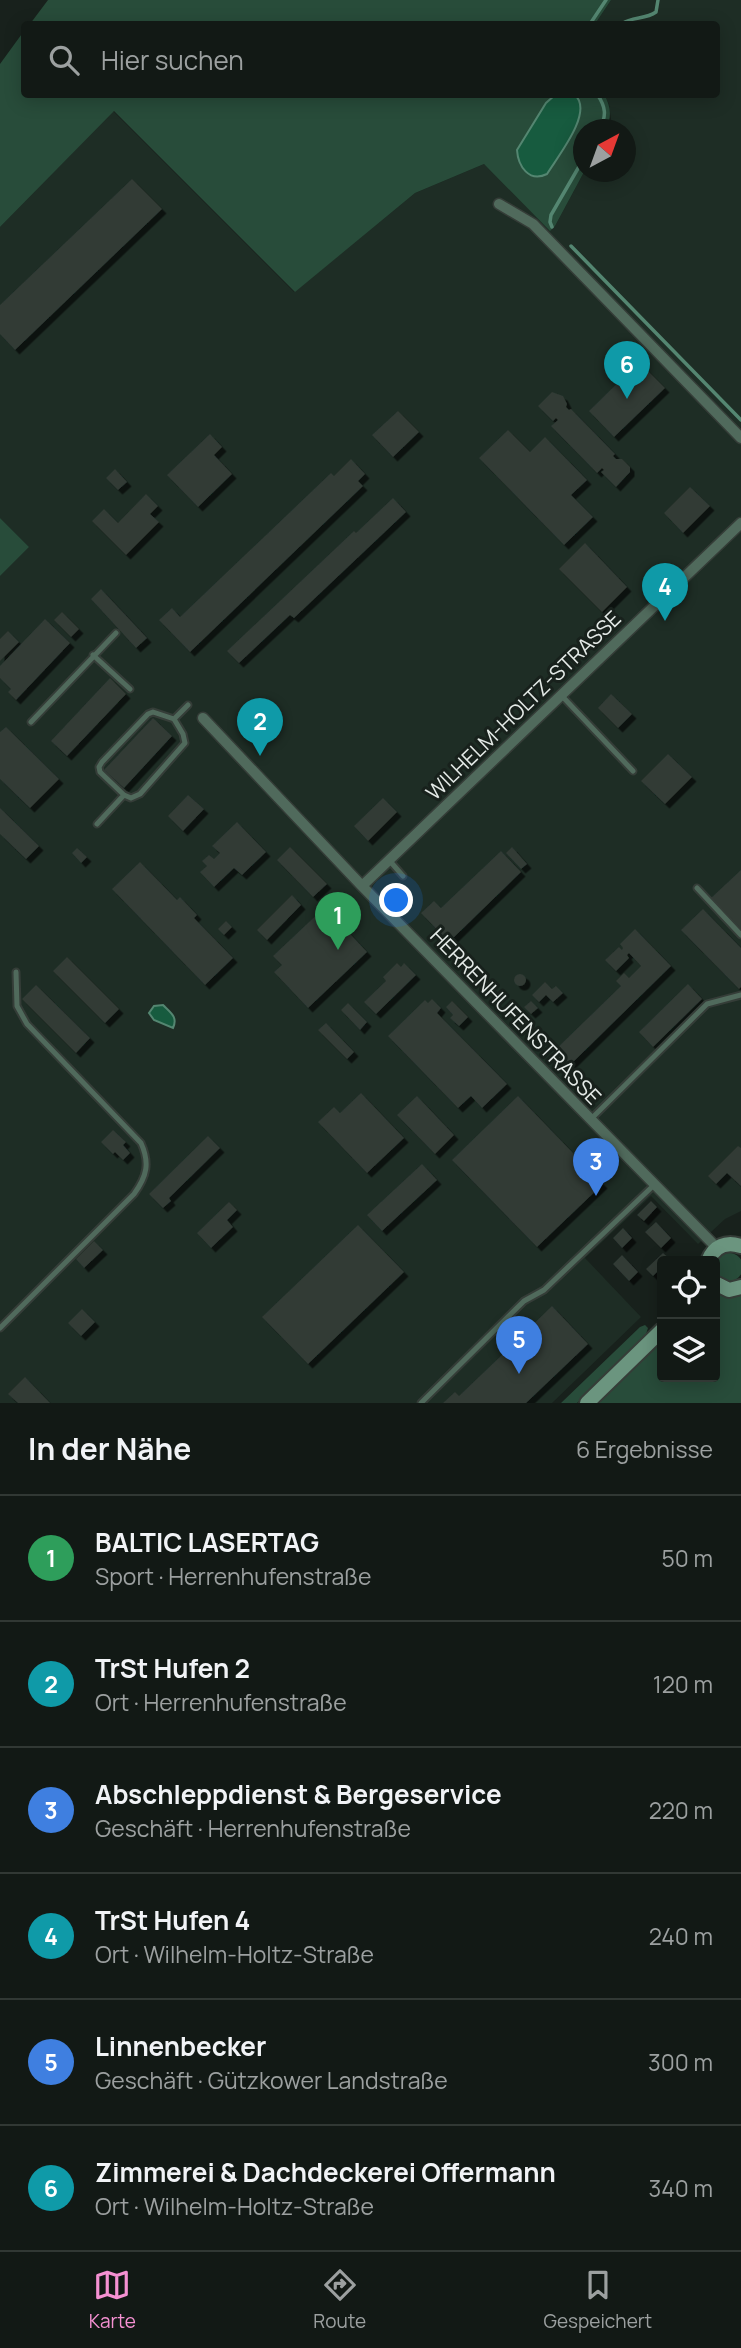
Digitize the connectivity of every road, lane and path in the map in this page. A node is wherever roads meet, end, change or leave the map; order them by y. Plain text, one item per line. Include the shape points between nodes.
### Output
1 (499, 204) dead end
2 (741, 438) edge
3 (741, 523) edge
4 (116, 633) dead end
5 (93, 655) junction
6 (130, 689) dead end
7 (561, 695) junction
8 (188, 705) dead end
9 (203, 718) dead end
10 (174, 719) junction
11 (31, 722) dead end
12 (633, 771) dead end
13 (124, 795) junction
14 (97, 824) dead end
15 (389, 860) junction
16 (403, 876) dead end
17 (362, 886) junction
18 (697, 888) dead end
19 (741, 935) edge
20 (16, 972) dead end
21 (741, 995) edge
22 (590, 1119) junction
23 (654, 1185) junction
24 (741, 1246) edge
25 (717, 1248) junction
26 (711, 1256) edge
27 (720, 1286) edge
28 (741, 1287) edge
29 (0, 1328) edge
30 (657, 1335) edge
31 (421, 1403) edge
32 (587, 1403) edge

1 - 2 street via 533,224
3 - 7 street, WILHELM-HOLTZ-STRASSE
4 - 5 lane
5 - 6 lane
5 - 11 lane
7 - 12 lane
7 - 15 street, WILHELM-HOLTZ-STRASSE
8 - 10 lane
9 - 17 street, HERRENHUFENSTRASSE
10 - 13 lane via 185,743 140,794
10 - 13 lane via 148,714 102,762 100,772
13 - 14 lane
15 - 16 lane
15 - 17 street, WILHELM-HOLTZ-STRASSE
17 - 22 street, HERRENHUFENSTRASSE
18 - 19 lane
20 - 29 lane via 17,1006 27,1024 141,1143 147,1168 134,1194
21 - 22 lane via 707,1004
22 - 23 street, HERRENHUFENSTRASSE
23 - 25 street, HERRENHUFENSTRASSE
23 - 31 lane via 544,1290 524,1301
24 - 25 main road
25 - 26 main road
27 - 28 main road via 729,1290
30 - 32 main road

